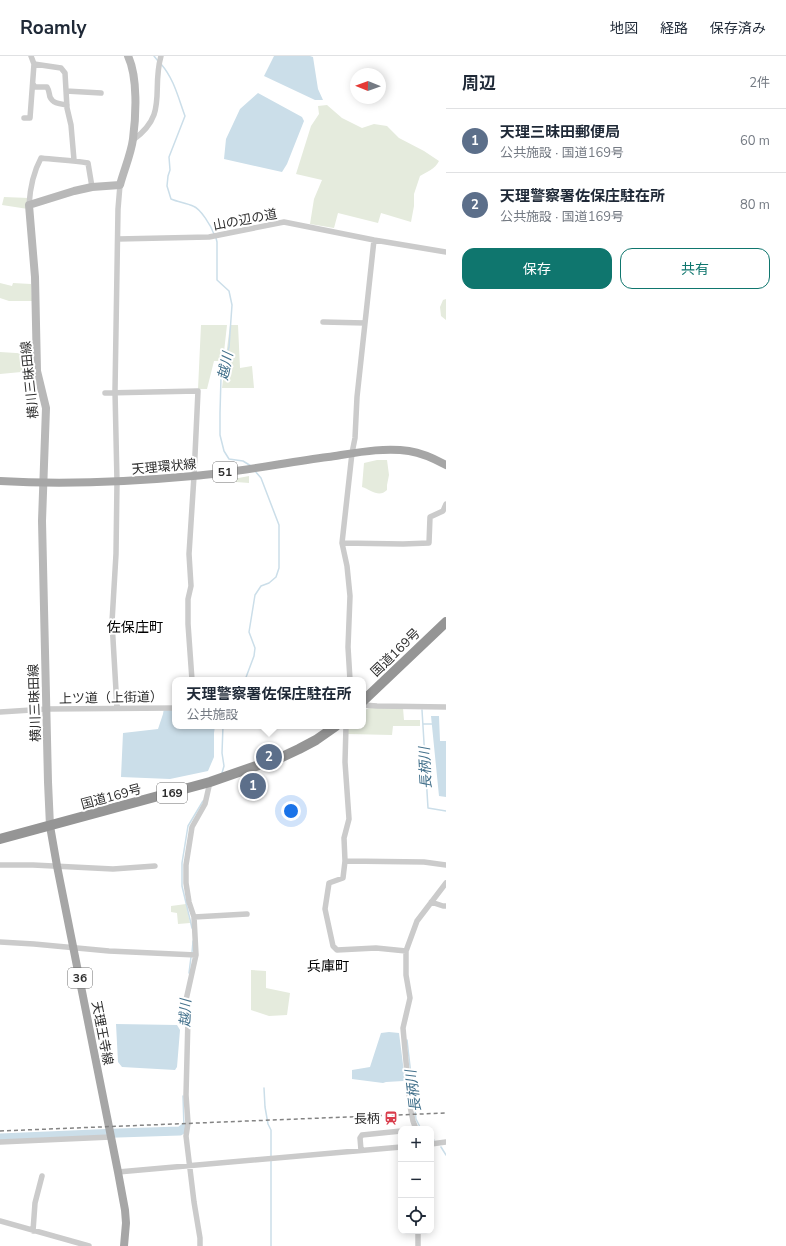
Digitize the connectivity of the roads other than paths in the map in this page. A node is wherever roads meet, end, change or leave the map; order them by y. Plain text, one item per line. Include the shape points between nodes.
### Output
1 (31, 56) edge
2 (128, 56) edge
3 (161, 56) edge
4 (34, 64) junction
5 (33, 84) junction
6 (66, 91) junction
7 (101, 93) dead end
8 (67, 105) junction
9 (24, 118) dead end
10 (133, 140) junction
11 (74, 160) junction
12 (120, 184) junction
13 (92, 187) junction
14 (29, 205) junction
15 (118, 239) junction
16 (374, 240) junction
17 (446, 252) edge
18 (323, 322) dead end
19 (365, 323) junction
20 (115, 392) junction
21 (105, 393) dead end
22 (352, 453) junction
23 (446, 465) edge
24 (194, 476) junction
25 (0, 481) edge
26 (117, 482) junction
27 (43, 483) junction
28 (446, 504) edge
29 (342, 543) junction
30 (446, 622) edge
31 (192, 677) edge
32 (350, 677) edge
33 (366, 698) edge
34 (366, 704) edge
35 (446, 707) edge
36 (116, 708) junction
37 (172, 708) edge
38 (47, 709) junction
39 (0, 712) edge
40 (332, 729) edge
41 (346, 729) edge
42 (210, 782) junction
43 (50, 826) junction
44 (0, 839) edge
45 (345, 862) junction
46 (0, 865) edge
47 (446, 865) edge
48 (57, 866) junction
49 (155, 866) dead end
50 (446, 883) edge
51 (431, 902) junction
52 (446, 906) edge
53 (247, 914) dead end
54 (194, 917) junction
55 (0, 942) edge
56 (74, 949) junction
57 (406, 951) junction
58 (196, 955) junction
59 (415, 1126) edge
60 (398, 1131) edge
61 (110, 1134) junction
62 (0, 1142) edge
63 (446, 1142) edge
64 (434, 1144) edge
65 (398, 1147) edge
66 (362, 1150) junction
67 (189, 1166) junction
68 (118, 1172) junction
69 (42, 1176) dead end
70 (0, 1221) edge
71 (33, 1231) junction
72 (418, 1234) edge
73 (89, 1246) edge
74 (124, 1246) edge
75 (200, 1246) edge
76 (418, 1246) edge

1 - 4 street
2 - 10 main road via 135,88
3 - 10 street via 156,112 142,134
4 - 5 street
4 - 6 street via 60,68 65,73
5 - 8 street via 35,87 47,87 54,102
5 - 9 street via 30,118
6 - 7 street
6 - 8 street
8 - 11 street
10 - 12 main road
11 - 13 street via 88,163
11 - 14 street via 41,158
12 - 13 main road
12 - 15 street
13 - 14 main road
14 - 27 main road, 横川三昧田線 via 35,277 37,371 46,408
15 - 16 street, 山の辺の道 via 209,237 284,222
15 - 20 street
16 - 17 street, 山の辺の道
16 - 19 street
18 - 19 street
19 - 22 street via 357,397 356,438
20 - 21 street
20 - 24 street via 198,391
20 - 26 street
22 - 23 main road, 天理環状線 / 51 via 384,449 410,451
22 - 24 main road, 天理環状線 / 51
22 - 29 street
24 - 26 main road, 天理環状線 / 51
24 - 31 street via 189,554 191,586 188,599
25 - 27 main road, 天理環状線 / 51
26 - 27 main road, 天理環状線 / 51
26 - 36 street via 112,622
27 - 38 main road, 横川三昧田線
28 - 29 street via 443,511 430,517 429,543
29 - 32 street via 350,596
30 - 33 highway, 国道169号
34 - 35 street
36 - 37 street, 上ツ道（上街道）
36 - 38 street, 上ツ道（上街道）
38 - 39 street, 上ツ道（上街道）
38 - 43 main road, 横川三昧田線
40 - 42 highway, 国道169号 / 169 via 299,749
41 - 45 street via 348,819 344,838
42 - 43 highway, 国道169号 / 169
42 - 54 street via 205,804 192,826 186,865 186,883
43 - 44 highway, 国道169号 / 169
43 - 48 main road, 天理王寺線 / 36
45 - 47 street via 424,862
45 - 57 street via 343,878 328,883 325,909 335,949 376,948
46 - 48 street
48 - 49 street via 113,869
48 - 56 main road, 天理王寺線 / 36
50 - 51 street
51 - 52 street
51 - 57 street via 417,921
53 - 54 street
54 - 58 street
55 - 56 street
56 - 58 street
56 - 61 main road, 天理王寺線 / 36
57 - 59 street via 406,975 410,998 403,1028 410,1106
58 - 67 street via 186,1000 186,1136
60 - 66 street via 362,1135
61 - 62 street
61 - 68 main road, 天理王寺線 / 36
63 - 64 street
65 - 66 street
66 - 67 street
67 - 68 street
67 - 75 street
68 - 74 main road, 天理王寺線 / 36 via 125,1210
69 - 71 street via 35,1203
70 - 71 street
71 - 73 street
72 - 76 street

